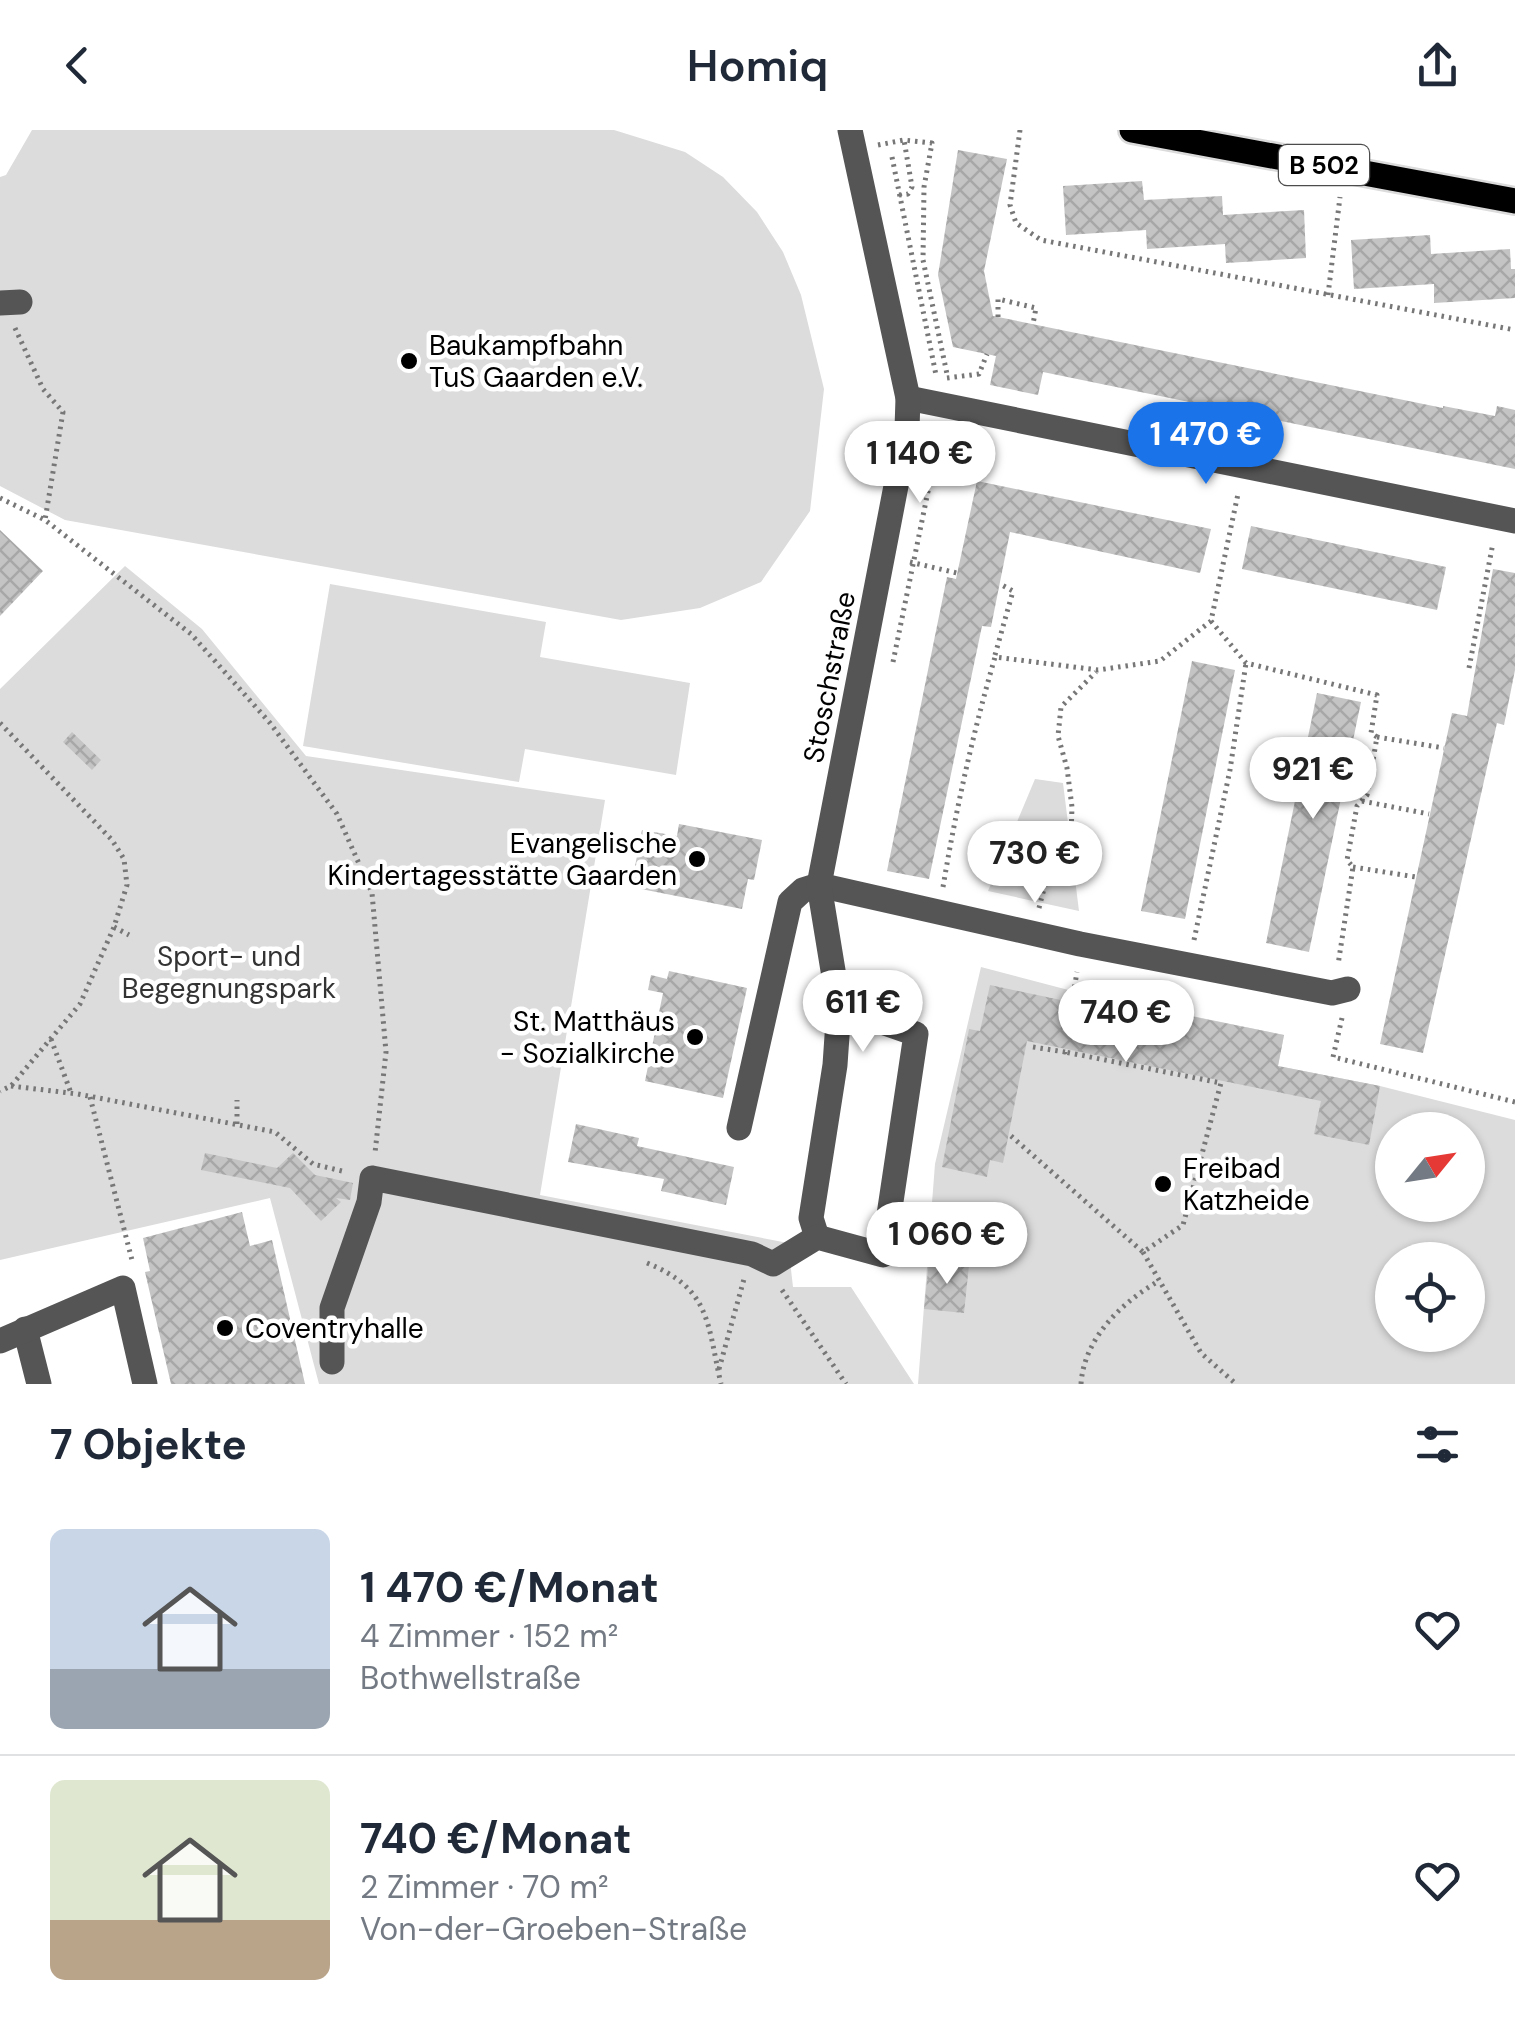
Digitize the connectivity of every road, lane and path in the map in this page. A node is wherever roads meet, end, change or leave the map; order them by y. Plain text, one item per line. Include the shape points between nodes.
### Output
1 (850, 130) edge
2 (1020, 130) edge
3 (1132, 130) edge
4 (904, 140) dead end
5 (932, 142) dead end
6 (892, 157) dead end
7 (1344, 169) junction
8 (899, 195) junction
9 (1515, 201) edge
10 (1328, 295) junction
11 (9, 302) edge
12 (998, 317) dead end
13 (1033, 324) dead end
14 (1515, 330) edge
15 (988, 354) dead end
16 (947, 375) junction
17 (908, 398) junction
18 (944, 406) junction
19 (1243, 466) junction
20 (0, 498) edge
21 (46, 520) junction
22 (1515, 521) edge
23 (882, 556) junction
24 (913, 563) junction
25 (1487, 572) dead end
26 (957, 573) dead end
27 (1000, 584) dead end
28 (1211, 621) junction
29 (995, 656) junction
30 (1246, 663) junction
31 (1469, 668) dead end
32 (1098, 670) junction
33 (889, 679) dead end
34 (0, 723) edge
35 (1377, 737) junction
36 (1444, 748) dead end
37 (1362, 801) junction
38 (1429, 814) dead end
39 (1353, 867) junction
40 (1416, 877) dead end
41 (819, 885) junction
42 (939, 912) junction
43 (114, 927) junction
44 (1033, 934) junction
45 (129, 936) dead end
46 (1189, 964) junction
47 (1340, 991) junction
48 (839, 1007) junction
49 (50, 1040) junction
50 (1033, 1046) dead end
51 (11, 1086) junction
52 (0, 1091) edge
53 (71, 1093) junction
54 (90, 1097) junction
55 (237, 1100) dead end
56 (1515, 1102) edge
57 (237, 1124) junction
58 (738, 1128) dead end
59 (1011, 1136) dead end
60 (372, 1178) junction
61 (816, 1237) junction
62 (1142, 1252) junction
63 (637, 1258) dead end
64 (762, 1259) junction
65 (1157, 1282) junction
66 (123, 1288) junction
67 (26, 1330) junction
68 (0, 1341) edge
69 (332, 1362) dead end
70 (718, 1372) junction
71 (39, 1384) edge
72 (145, 1384) edge
73 (721, 1384) edge
74 (846, 1384) edge
75 (1081, 1384) edge
76 (1236, 1384) edge

1 - 17 street, Stoschstraße
2 - 10 path via 1010,204 1016,222 1041,240
3 - 7 main road, B 502
4 - 8 path via 912,187
5 - 16 path via 923,260
6 - 8 path
7 - 9 main road, B 502
7 - 10 path
8 - 16 path via 936,378
10 - 14 path
11 - 21 path via 36,375 63,412
12 - 13 path via 998,299 1036,308
15 - 16 path via 980,374
16 - 18 path
17 - 18 street
17 - 23 street, Stoschstraße
18 - 19 street
18 - 24 path
19 - 22 street
19 - 28 path
20 - 21 path
21 - 60 path via 191,634 270,723 337,814 372,893 379,965 386,1052
23 - 24 path
23 - 41 street, Stoschstraße
24 - 26 path
24 - 33 path
25 - 31 path
27 - 29 path via 1013,591
28 - 30 path
28 - 32 path via 1160,661
29 - 32 path
29 - 42 path
30 - 35 path via 1376,695 1371,732
30 - 46 path
32 - 44 path via 1061,707 1058,736 1072,835 1064,856 1051,862
34 - 43 path via 124,860 126,885
35 - 36 path
35 - 37 path
37 - 38 path
37 - 39 path via 1346,860
39 - 40 path
39 - 47 path
41 - 42 street
41 - 48 street, Stoschstraße
41 - 58 street via 790,902
42 - 44 street
43 - 45 path
43 - 49 path via 80,1004
44 - 46 street
46 - 47 street
47 - 56 path via 1334,1057
48 - 61 street, Stoschstraße via 811,1218
48 - 61 street via 916,1034 883,1256
49 - 51 path
49 - 53 path
50 - 62 path via 1221,1084 1183,1225
51 - 52 path
51 - 53 path
53 - 54 path
54 - 57 path
54 - 66 path via 134,1270
55 - 57 path
57 - 60 path via 275,1132 313,1164
59 - 62 path
60 - 64 street
60 - 69 street via 332,1308
61 - 64 street
62 - 65 path
63 - 70 path via 674,1274 699,1301
64 - 70 path
64 - 74 path
65 - 75 path via 1112,1316 1082,1366
65 - 76 path via 1201,1354
66 - 67 street
66 - 72 street
67 - 68 street
67 - 71 street
70 - 73 path

